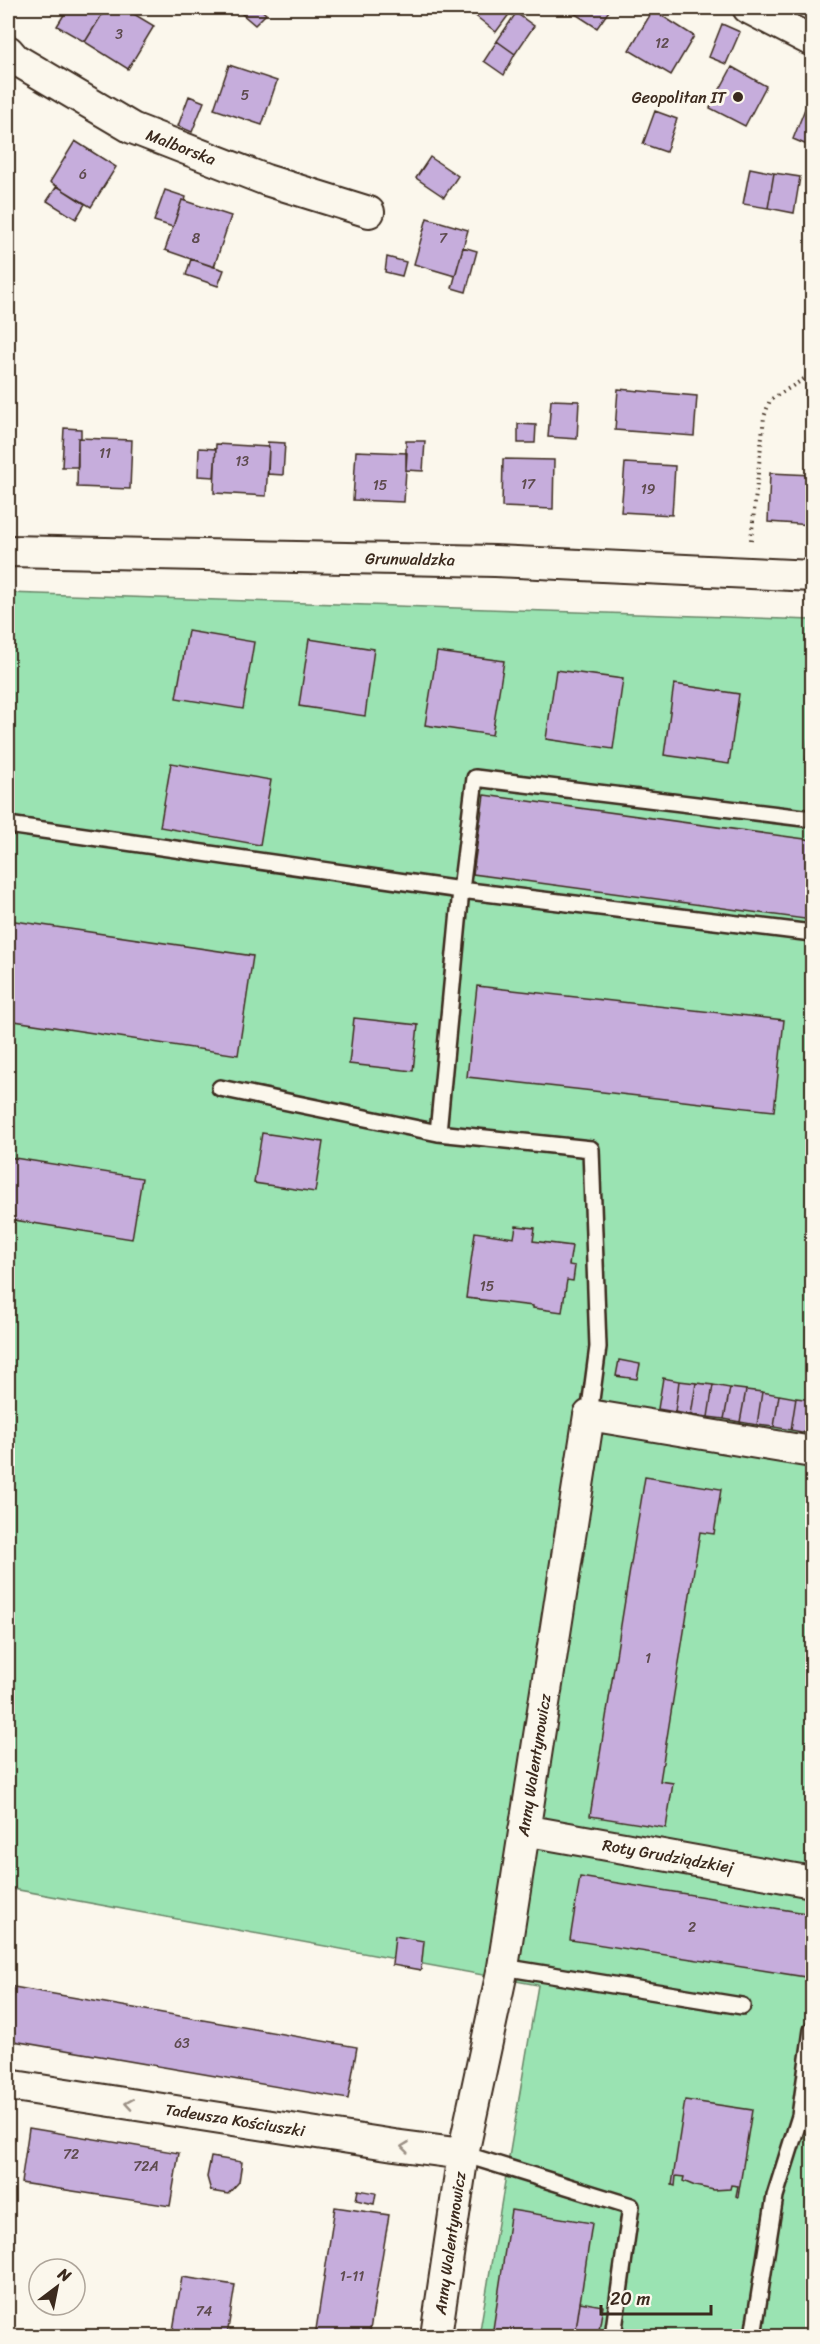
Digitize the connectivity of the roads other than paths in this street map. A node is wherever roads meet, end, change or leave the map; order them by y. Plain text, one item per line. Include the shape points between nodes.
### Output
1 (748, 8) edge
2 (813, 41) edge
3 (8, 51) edge
4 (369, 212) dead end
5 (8, 551) edge
6 (813, 576) edge
7 (813, 819) edge
8 (8, 825) edge
9 (462, 890) junction
10 (813, 933) edge
11 (220, 1088) dead end
12 (438, 1133) junction
13 (588, 1415) junction
14 (813, 1452) edge
15 (524, 1830) junction
16 (813, 1882) edge
17 (503, 1967) junction
18 (742, 2006) dead end
19 (813, 2030) edge
20 (8, 2085) edge
21 (463, 2154) junction
22 (436, 2337) edge
23 (613, 2337) edge
24 (753, 2337) edge

1 - 2 street
3 - 4 street, Malborska via 132,128 266,180
5 - 6 street, Grunwaldzka via 495,561
7 - 9 lane via 475,778
8 - 9 lane
9 - 10 lane
9 - 12 lane
11 - 12 lane
12 - 13 lane via 591,1149 598,1347
13 - 14 street
13 - 15 street, Anny Walentynowicz
15 - 16 street, Roty Grudziądzkiej
15 - 17 street, Anny Walentynowicz
17 - 18 lane
17 - 21 street, Anny Walentynowicz
19 - 24 lane via 800,2116 775,2196
21 -> 20 street, Tadeusza Kościuszki
21 - 22 street, Anny Walentynowicz
21 - 23 lane via 631,2206

